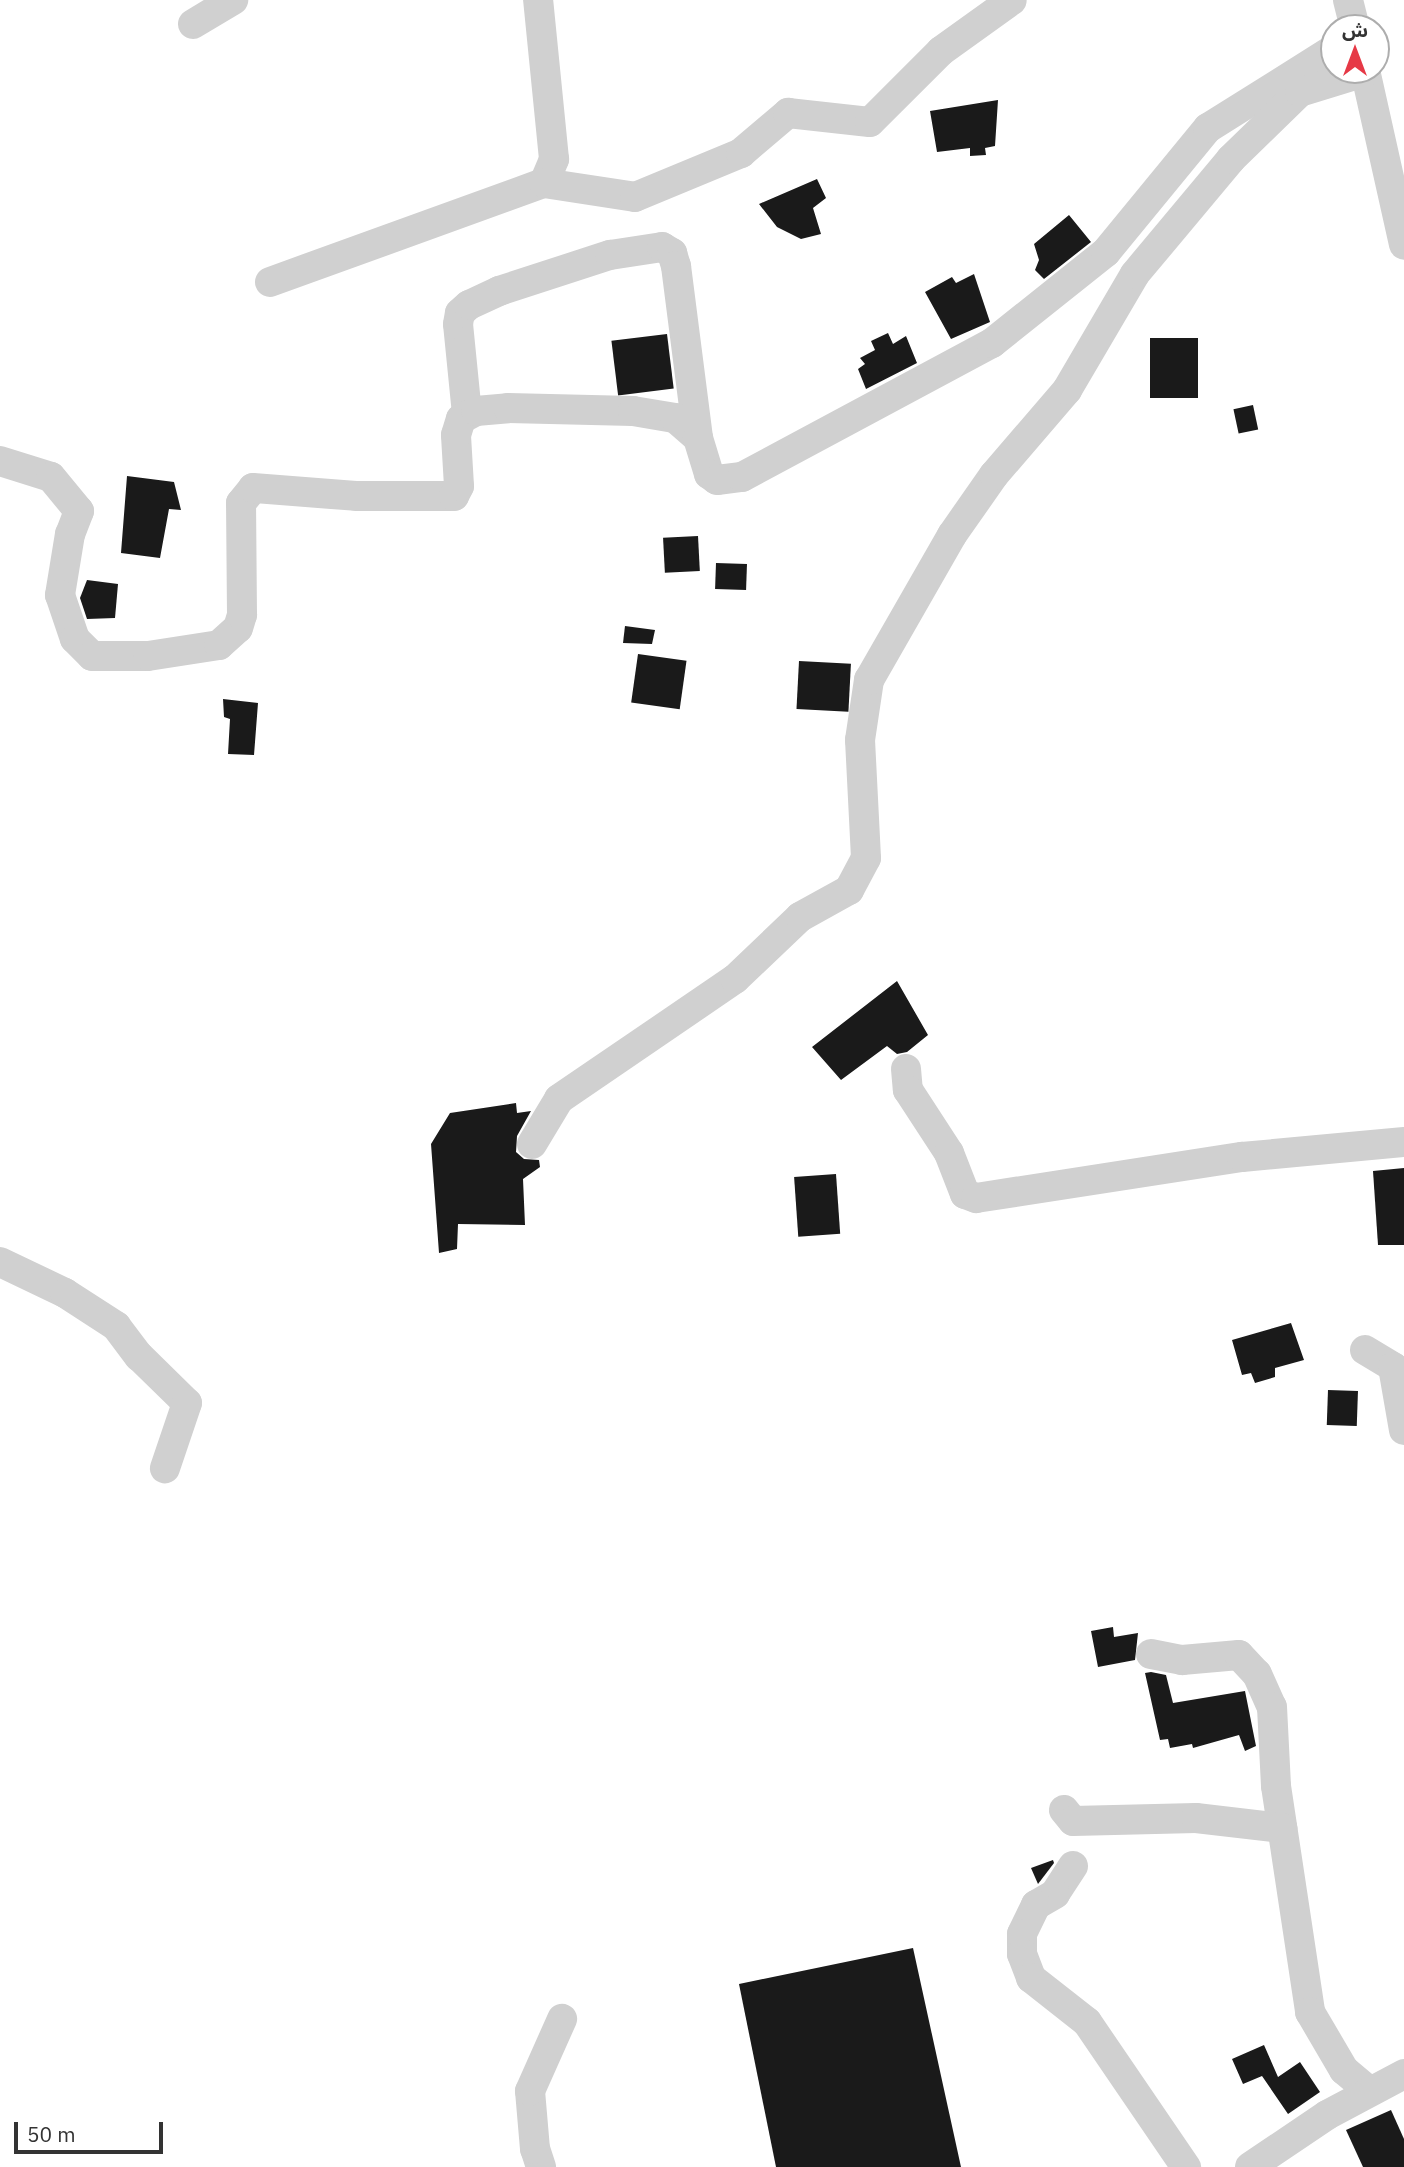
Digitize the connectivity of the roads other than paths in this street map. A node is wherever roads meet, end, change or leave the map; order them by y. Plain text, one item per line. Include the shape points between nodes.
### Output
1 (233, 0) edge
2 (538, 0) edge
3 (1012, 0) edge
4 (193, 24) dead end
5 (1320, 58) edge
6 (1325, 84) edge
7 (1368, 84) edge
8 (544, 183) junction
9 (1404, 245) edge
10 (270, 282) dead end
11 (467, 414) junction
12 (698, 438) junction
13 (0, 461) edge
14 (906, 1069) dead end
15 (1404, 1142) edge
16 (532, 1143) dead end
17 (0, 1262) edge
18 (1365, 1350) dead end
19 (1404, 1430) edge
20 (165, 1468) dead end
21 (1151, 1654) dead end
22 (1064, 1810) dead end
23 (1282, 1828) junction
24 (1073, 1867) dead end
25 (562, 2019) dead end
26 (1404, 2074) edge
27 (1370, 2091) junction
28 (541, 2167) edge
29 (1186, 2167) edge
30 (1250, 2167) edge

1 - 4 street
2 - 8 street via 554,159
3 - 8 street via 941,51 870,122 788,113 741,153 635,197
5 - 12 street via 1208,128 1106,252 959,365 742,477 718,480 709,474
6 - 16 street via 1300,92 1231,159 1135,274 1067,390 994,475 952,535 869,680 860,740 866,859 849,890 800,917 735,979 559,1099
7 - 9 street
8 - 10 street
11 - 12 street via 508,408 646,412 685,422
11 - 12 street via 458,324 460,313 469,305 610,255 662,247 672,253 676,266
11 - 13 street via 456,435 458,486 453,496 355,496 253,488 241,503 243,599 238,628 219,645 148,656 92,656 75,639 60,594 70,534 79,511 51,477
14 - 15 street via 908,1090 948,1153 965,1194 976,1198 1242,1157
17 - 20 street via 65,1293 116,1326 187,1403
18 - 19 street via 1393,1367
21 - 23 street via 1182,1660 1239,1655 1250,1662 1272,1707
22 - 23 street via 1073,1821 1196,1818
23 - 27 street via 1310,2012 1344,2070
24 - 29 street via 1055,1894 1036,1905 1022,1934 1022,1954 1031,1978 1087,2022
25 - 28 street via 530,2091
26 - 27 street
27 - 30 street

